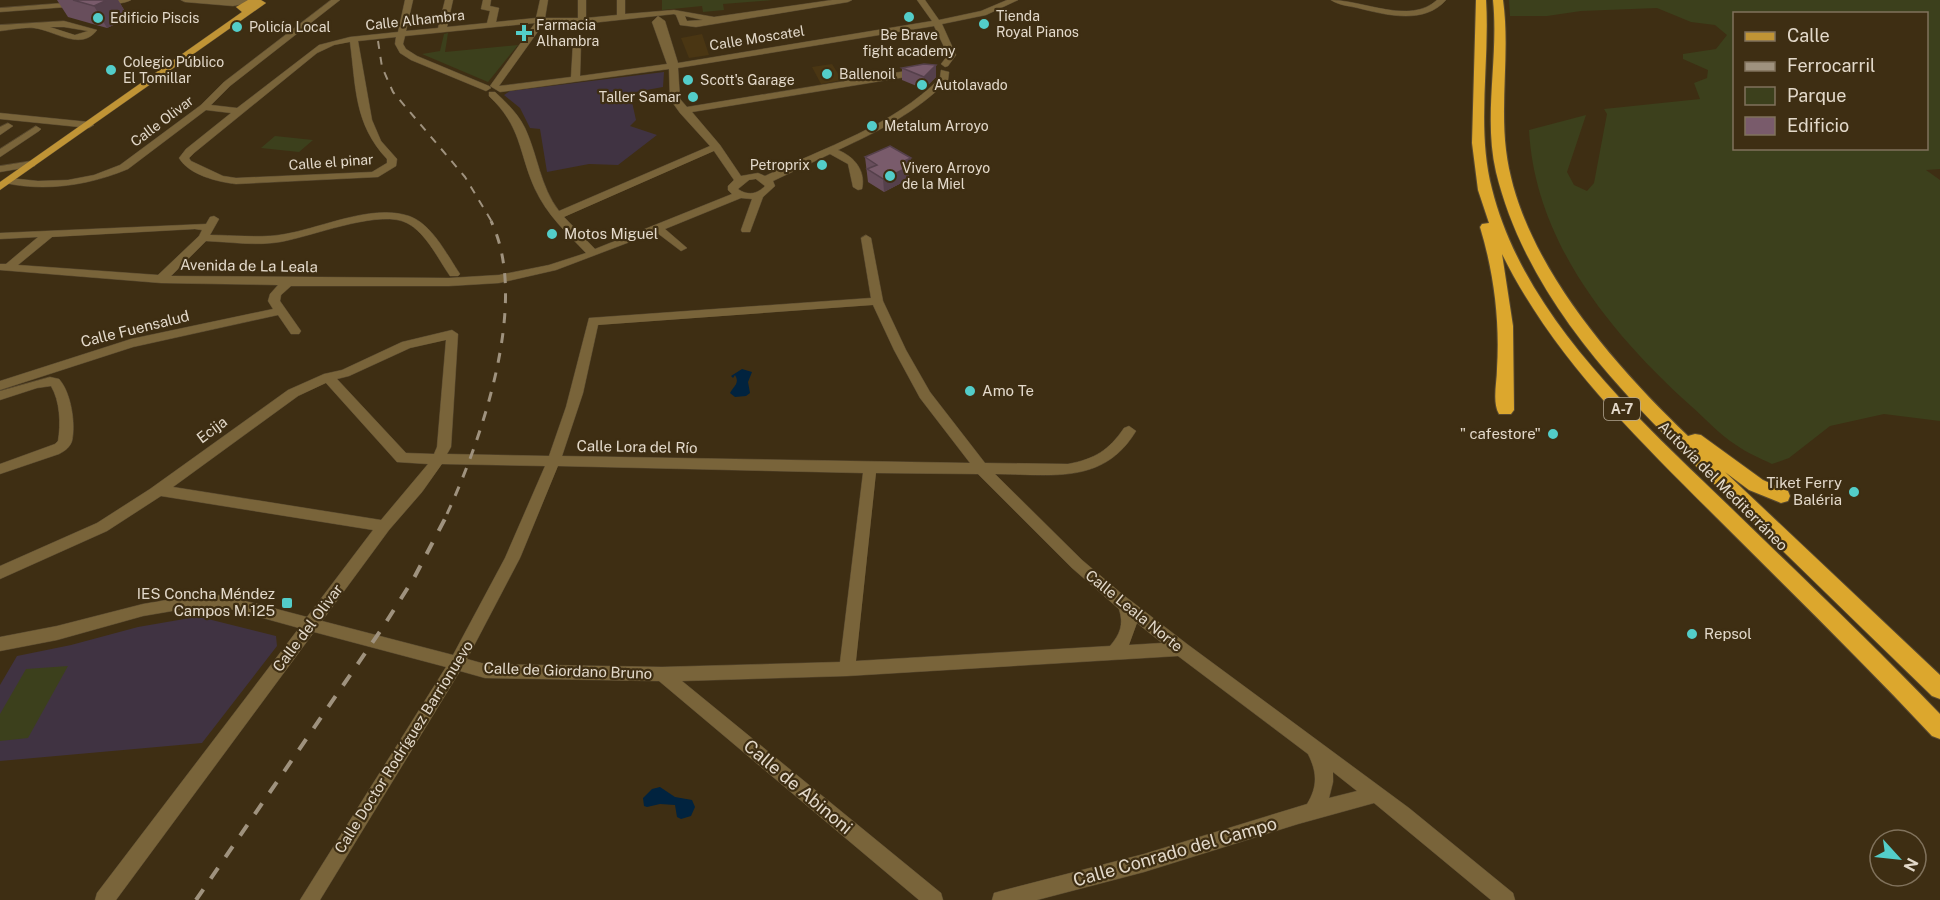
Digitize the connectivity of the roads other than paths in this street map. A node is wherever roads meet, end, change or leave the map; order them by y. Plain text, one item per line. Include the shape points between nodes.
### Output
1 (22, 0) edge
2 (127, 0) edge
3 (185, 0) edge
4 (336, 0) edge
5 (409, 0) edge
6 (449, 0) edge
7 (486, 0) edge
8 (544, 0) edge
9 (582, 0) edge
10 (621, 0) edge
11 (848, 0) edge
12 (921, 0) edge
13 (1014, 0) edge
14 (1335, 0) edge
15 (1442, 0) edge
16 (1480, 0) edge
17 (1498, 0) edge
18 (1002, 2) edge
19 (249, 6) edge
20 (12, 9) junction
21 (0, 10) edge
22 (657, 14) junction
23 (621, 17) junction
24 (542, 20) junction
25 (582, 21) junction
26 (937, 23) junction
27 (491, 25) junction
28 (36, 26) junction
29 (0, 27) edge
30 (442, 30) junction
31 (401, 34) junction
32 (354, 40) junction
33 (577, 43) dead end
34 (673, 66) junction
35 (923, 71) edge
36 (575, 79) junction
37 (493, 89) junction
38 (204, 107) junction
39 (238, 111) junction
40 (683, 111) junction
41 (0, 116) edge
42 (89, 125) junction
43 (36, 129) dead end
44 (716, 147) junction
45 (829, 150) junction
46 (0, 154) edge
47 (31, 164) junction
48 (0, 169) edge
49 (739, 180) junction
50 (766, 180) junction
51 (4, 184) edge
52 (858, 187) dead end
53 (1485, 190) junction
54 (739, 195) junction
55 (758, 195) junction
56 (556, 216) junction
57 (208, 228) junction
58 (658, 228) junction
59 (746, 230) dead end
60 (50, 233) junction
61 (0, 236) edge
62 (866, 238) dead end
63 (681, 248) dead end
64 (593, 254) junction
65 (4, 267) edge
66 (454, 274) dead end
67 (161, 279) junction
68 (288, 282) junction
69 (877, 301) junction
70 (280, 311) junction
71 (1577, 321) junction
72 (295, 332) dead end
73 (452, 334) joint
74 (328, 377) junction
75 (0, 386) edge
76 (0, 396) edge
77 (1505, 410) dead end
78 (1129, 431) dead end
79 (439, 459) junction
80 (554, 462) junction
81 (870, 468) junction
82 (0, 469) edge
83 (982, 469) junction
84 (159, 490) junction
85 (1781, 496) dead end
86 (384, 526) junction
87 (0, 573) edge
88 (1126, 605) junction
89 (311, 624) junction
90 (0, 644) edge
91 (1180, 649) junction
92 (1114, 653) junction
93 (458, 663) junction
94 (847, 669) junction
95 (662, 674) junction
96 (1940, 689) edge
97 (1940, 729) edge
98 (1311, 746) junction
99 (1376, 794) junction
100 (1313, 811) junction
101 (104, 900) edge
102 (309, 900) edge
103 (934, 900) edge
104 (1001, 900) edge
105 (1506, 900) edge

1 - 20 street
2 - 20 street
3 - 19 street
4 - 38 street, Calle Olivar via 227,84
5 - 31 street
6 - 30 street
7 - 27 street via 485,9 495,8
8 - 24 street
9 - 25 street
10 - 23 street
11 - 22 street, Calle Alhambra via 689,24 683,23 680,13
12 - 26 street
13 - 18 street, Calle Moscatel
14 - 15 street via 1409,13 1433,9
16 - 53 highway, Autovía del Mediterráneo / A-7 via 1478,121
17 - 71 highway, Autovía del Mediterráneo / A-7 via 1499,142 1503,171 1523,229 1557,295
18 - 26 street, Calle Moscatel via 982,13
19 - 42 main road
20 - 21 street
20 - 29 street
22 - 23 street, Calle Alhambra
22 - 34 street
23 - 25 street, Calle Alhambra
24 - 25 street, Calle Alhambra
24 - 27 street, Calle Alhambra
24 - 37 street
26 - 34 street, Calle Moscatel
26 - 45 street via 952,54 938,87 920,103
27 - 30 street, Calle Alhambra
28 - 28 street via 75,38 93,30 72,24
28 - 29 street
30 - 31 street, Calle Alhambra
31 - 32 street, Calle Alhambra
31 - 37 street via 399,44 408,54
32 - 39 street, Calle el pinar via 314,51
32 - 39 street, Calle el pinar via 369,127 392,159 385,170 374,175 236,181 221,179 187,163 184,158 190,150
33 - 36 street
34 - 36 street, Calle Moscatel
34 - 40 street via 675,99
35 - 40 street
36 - 37 street, Calle Moscatel
37 - 56 street via 517,119 541,190
38 - 39 street
38 - 51 street, Calle Olivar via 111,173 42,185
40 - 44 street
41 - 42 street
42 - 47 main road
43 - 46 street
44 - 49 street
44 - 56 street
45 - 50 street
45 - 52 street via 851,159
47 - 48 street
47 - 51 main road
49 - 50 street via 752,176
49 - 54 street via 733,186
50 - 55 street via 768,190
53 - 77 highway via 1482,210 1497,264 1503,309
53 - 97 highway, Autovía del Mediterráneo / A-7 via 1514,263 1574,354 1680,470
54 - 55 street
54 - 58 street, Avenida de La Leala
55 - 59 street
56 - 64 street
57 - 60 street
57 - 66 street via 277,239 367,218 407,219 423,230
57 - 67 street
58 - 63 street
58 - 64 street, Avenida de La Leala
60 - 61 street
60 - 65 street
62 - 69 street, Calle Leala Norte
64 - 68 street, Avenida de La Leala via 499,279
65 - 67 street, Avenida de La Leala
67 - 68 street, Avenida de La Leala
68 - 70 street via 274,301
69 - 80 street, Calle Doctor Rodríguez Barrionuevo via 593,321 578,389
69 - 83 street, Calle Leala Norte via 925,395
70 - 72 street
70 - 75 street, Calle Fuensalud via 131,343
71 - 85 highway via 1684,431 1743,476
71 - 96 highway, Autovía del Mediterráneo / A-7 via 1604,359 1670,430
73 - 74 street, Ecija via 406,345
73 - 79 street, Calle del Olivar via 444,447
74 - 79 street, Calle Lora del Río via 402,458
74 - 84 street, Ecija via 293,393
76 - 82 street via 49,381 60,386 65,415 65,441 54,451
78 - 83 street, Calle Lora del Río via 1116,449 1095,465 1068,469
79 - 80 street, Calle Lora del Río
79 - 86 street, Calle del Olivar
80 - 81 street, Calle Lora del Río
80 - 93 street, Calle Doctor Rodríguez Barrionuevo via 515,554
81 - 83 street, Calle Lora del Río
81 - 94 street
83 - 88 street, Calle Leala Norte via 1077,564
84 - 86 street
84 - 87 street, Ecija via 102,527
86 - 89 street, Calle del Olivar
88 - 91 street, Calle Leala Norte
88 - 92 street via 1131,630
89 - 90 street, Calle de Giordano Bruno via 223,601 184,603
89 - 93 street, Calle de Giordano Bruno
89 - 101 street, Calle del Olivar
91 - 92 street, Calle de Giordano Bruno
91 - 98 street, Calle Leala Norte
92 - 94 street, Calle de Giordano Bruno
93 - 95 street, Calle de Giordano Bruno via 485,671
93 - 102 street, Calle Doctor Rodríguez Barrionuevo
94 - 95 street, Calle de Giordano Bruno
95 - 103 street, Calle de Abinoni
98 - 99 street, Calle Leala Norte
98 - 100 street via 1326,775 1324,793
99 - 100 street, Calle Conrado del Campo
99 - 105 street, Calle Leala Norte
100 - 104 street, Calle Conrado del Campo via 1144,863

